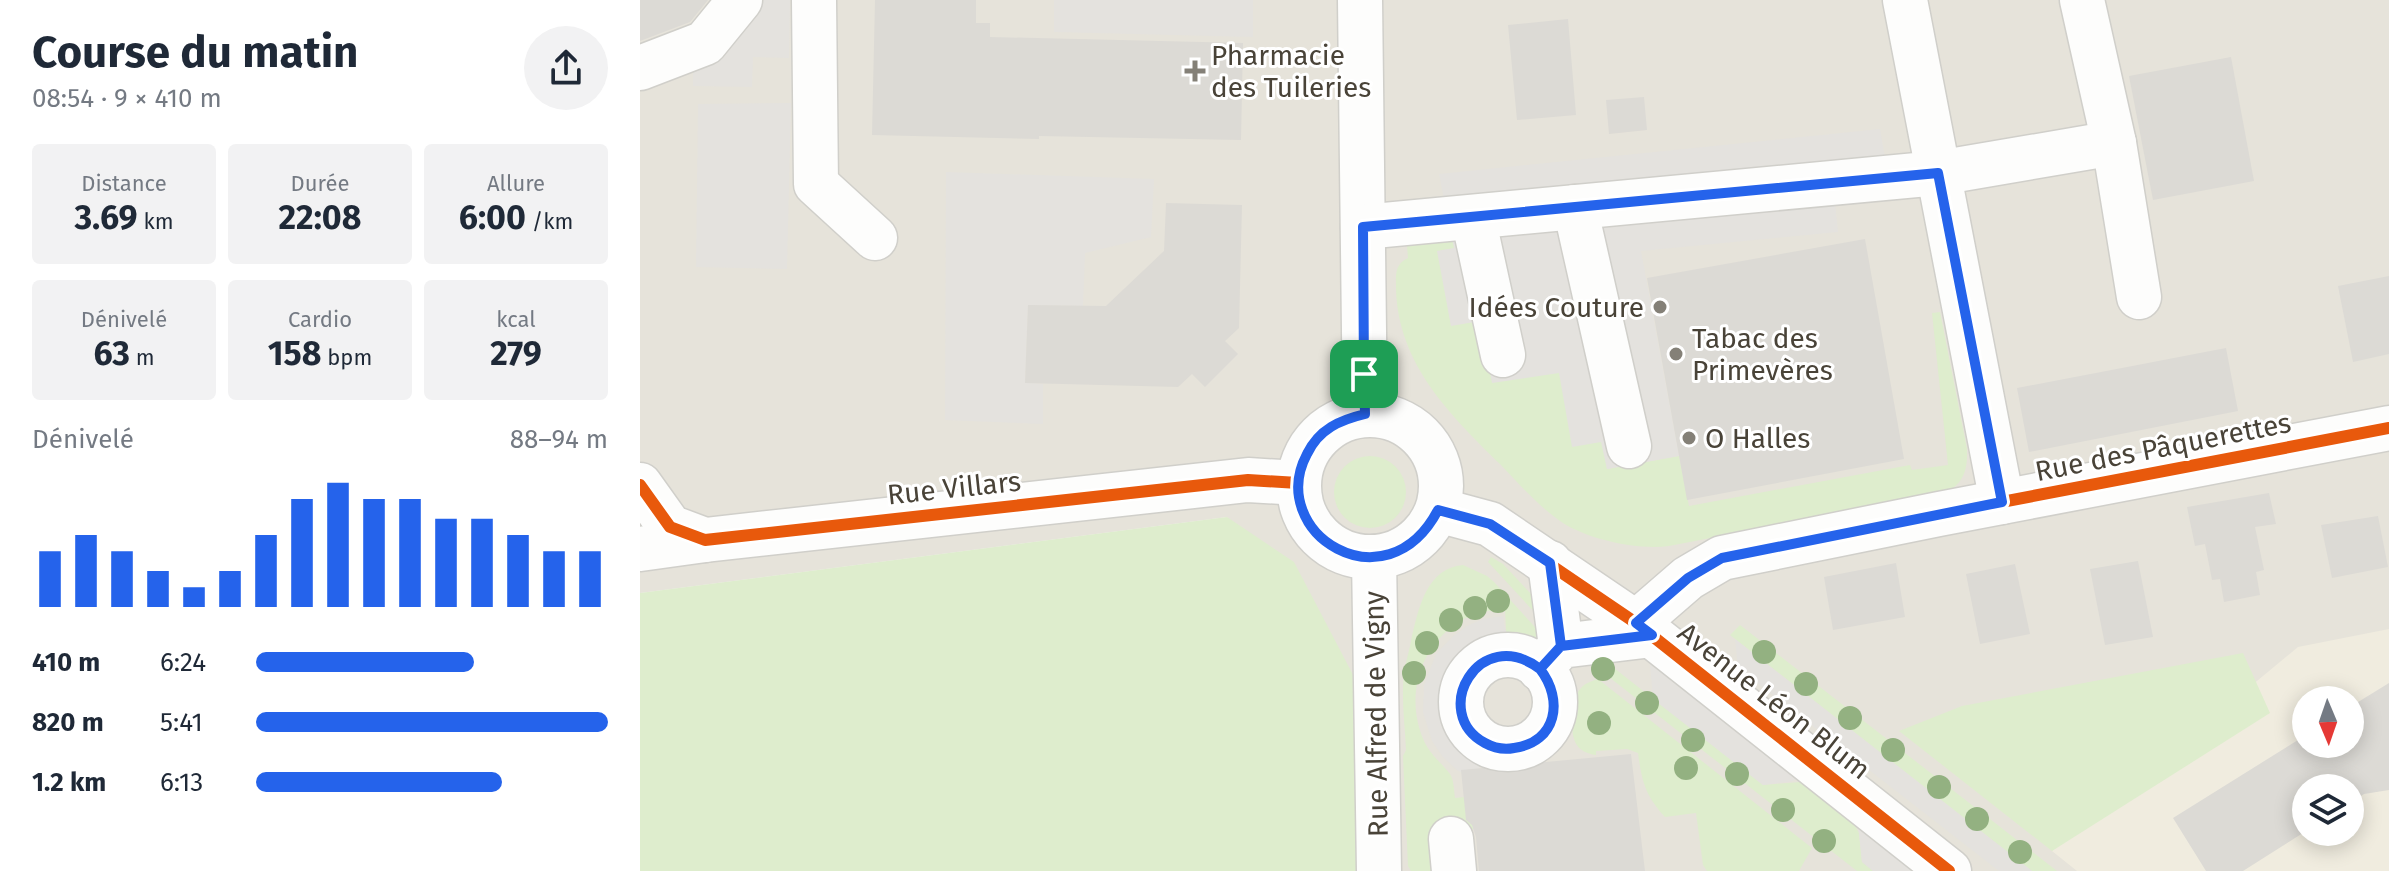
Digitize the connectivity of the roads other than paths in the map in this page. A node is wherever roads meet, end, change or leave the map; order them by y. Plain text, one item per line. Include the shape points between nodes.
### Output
1 (740, 0) edge
2 (814, 0) edge
3 (1360, 0) edge
4 (1905, 0) edge
5 (2082, 0) edge
6 (640, 68) edge
7 (2114, 143) junction
8 (1938, 173) junction
9 (1575, 207) junction
10 (1473, 217) junction
11 (1363, 227) junction
12 (875, 238) dead end
13 (2139, 297) dead end
14 (1503, 355) dead end
15 (1365, 414) junction
16 (2389, 428) edge
17 (1629, 446) dead end
18 (1298, 483) junction
19 (640, 485) edge
20 (2002, 502) junction
21 (1438, 510) junction
22 (705, 540) junction
23 (640, 549) edge
24 (1374, 557) junction
25 (1550, 563) junction
26 (1644, 629) junction
27 (1379, 871) edge
28 (1949, 871) edge

1 - 6 street via 705,43
2 - 12 street via 816,184
3 - 11 street
4 - 8 street
5 - 7 street
7 - 8 street
7 - 13 street
8 - 9 street
8 - 20 street
9 - 10 street
9 - 17 street
10 - 11 street
10 - 14 street
11 - 15 street
15 - 18 street via 1326,429 1302,463
15 - 21 street via 1389,416 1428,442 1442,486
16 - 20 street, Rue des Pâquerettes
18 - 22 street, Rue Villars via 1248,480
18 - 24 street via 1301,507 1329,545 1350,555
19 - 22 street, Rue Villars via 670,527
20 - 26 street, Rue des Pâquerettes via 1722,558 1688,578
21 - 24 street via 1413,543
21 - 25 street, Avenue Léon Blum via 1490,524
22 - 23 street
24 - 27 street, Rue Alfred de Vigny
25 - 26 street, Avenue Léon Blum
25 - 26 street via 1550,658
26 - 28 street, Avenue Léon Blum

